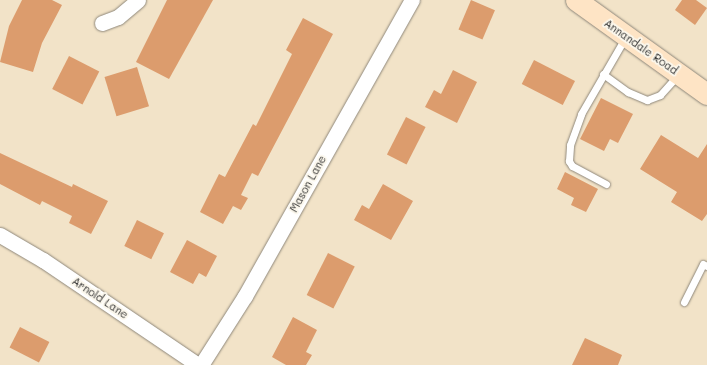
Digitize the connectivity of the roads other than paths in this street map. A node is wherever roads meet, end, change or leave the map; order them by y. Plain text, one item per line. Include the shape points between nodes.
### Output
1 (138, 0) edge
2 (412, 0) edge
3 (576, 0) edge
4 (102, 24) dead end
5 (626, 36) junction
6 (603, 74) junction
7 (679, 74) junction
8 (707, 94) edge
9 (606, 184) dead end
10 (0, 235) edge
11 (707, 266) edge
12 (684, 302) dead end
13 (198, 365) edge
14 (201, 365) edge

1 - 4 street via 118,17
2 - 14 street, Mason Lane via 245,296
3 - 5 main road, Annandale Road
5 - 6 lane
5 - 7 main road, Annandale Road
6 - 7 lane via 628,92 647,100 660,95
6 - 9 lane via 581,114 570,145 569,161 572,166
7 - 8 main road, Annandale Road
10 - 13 street, Arnold Lane via 43,260
11 - 12 lane via 704,264

